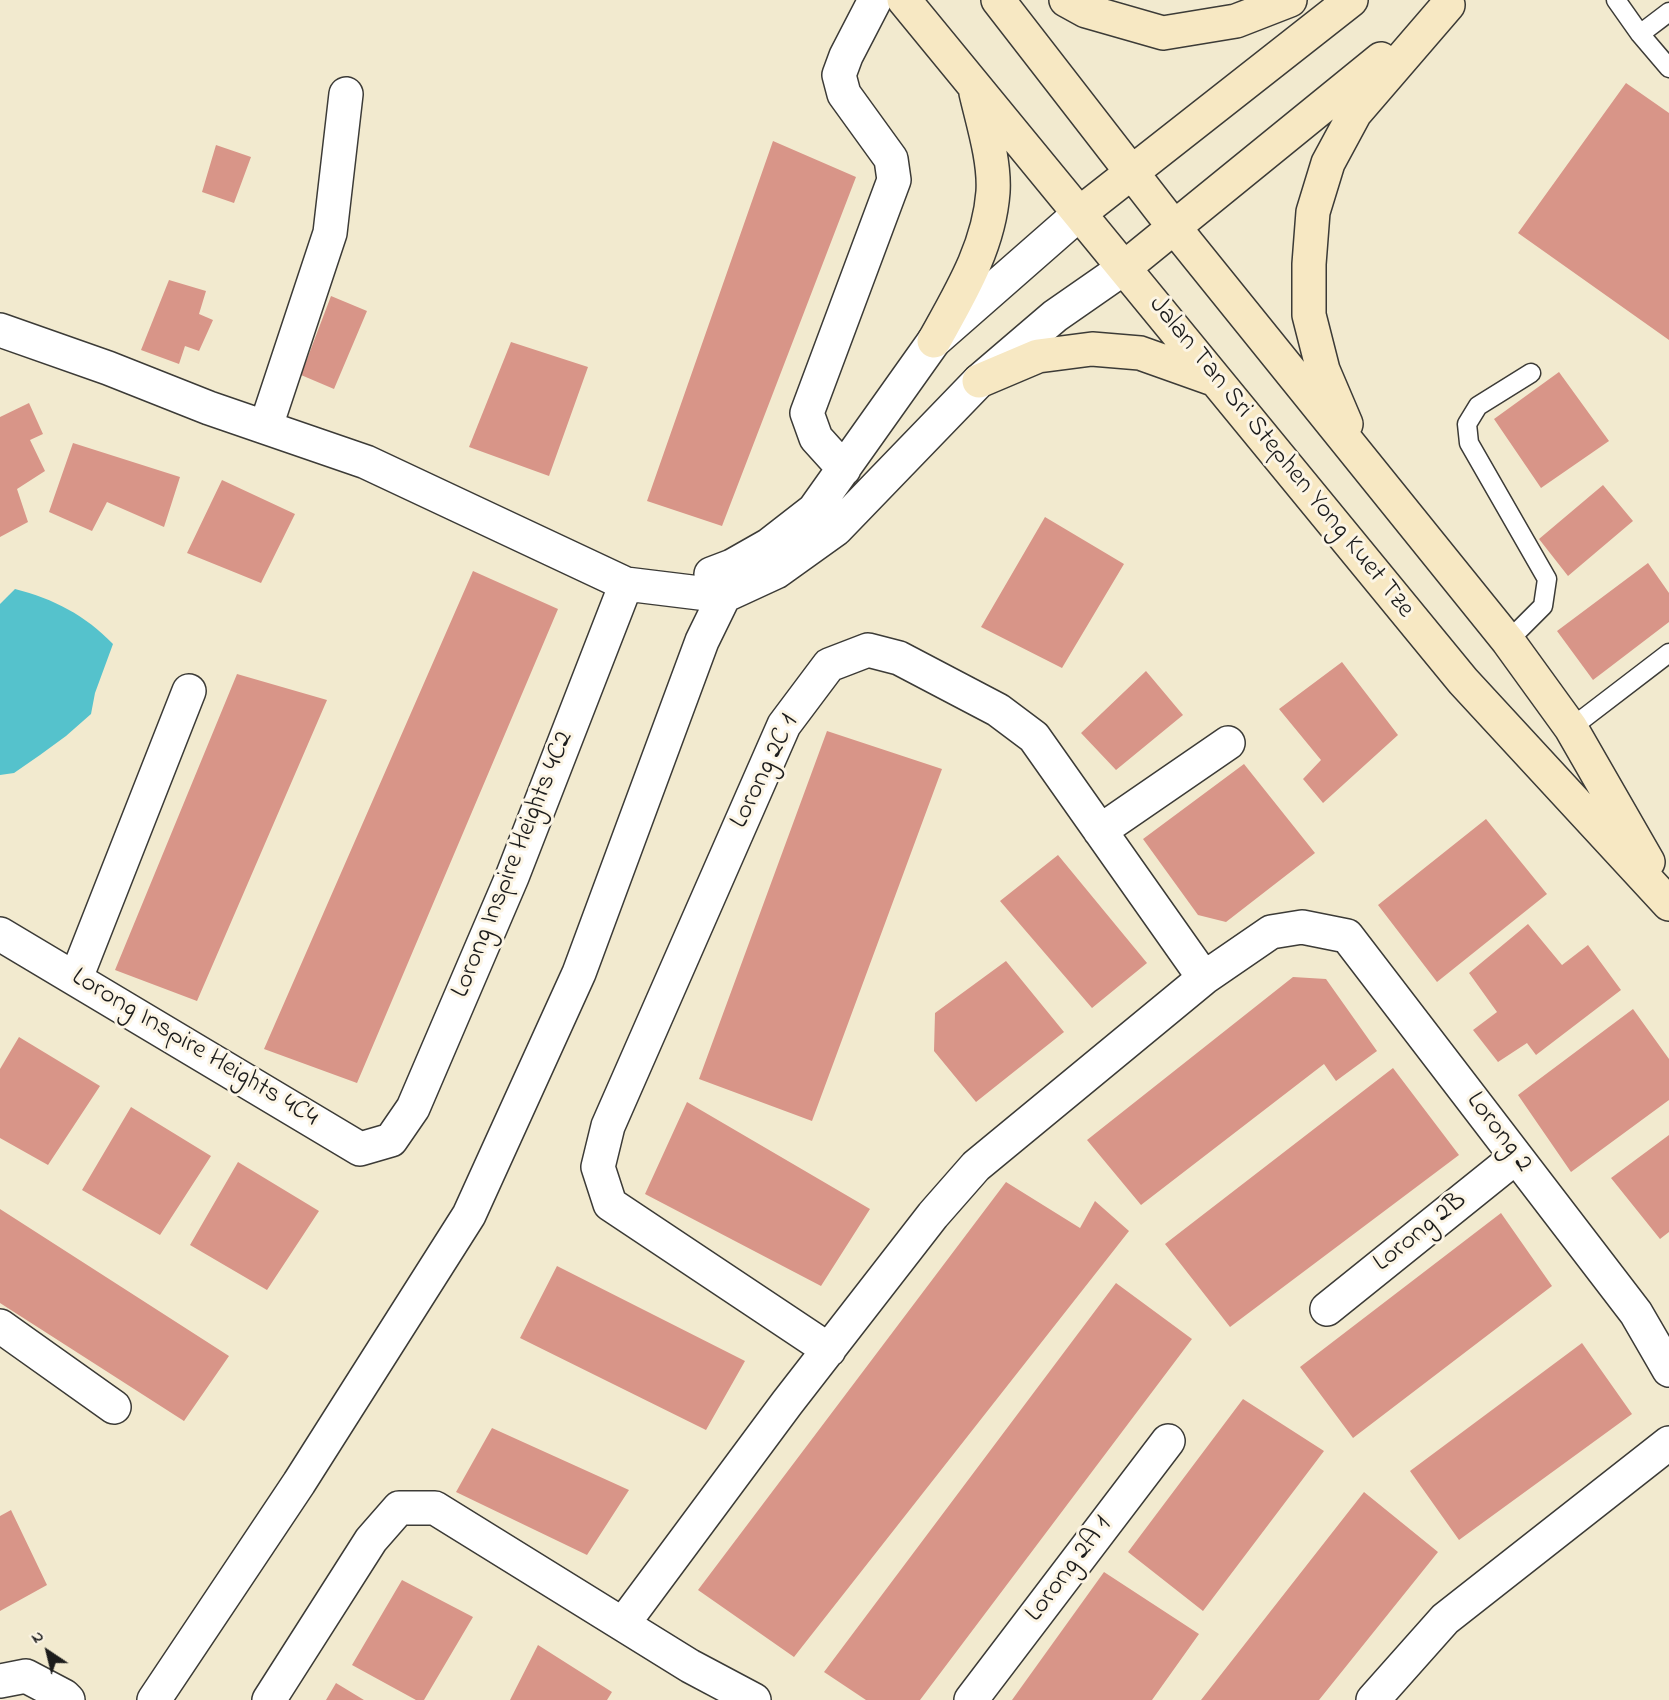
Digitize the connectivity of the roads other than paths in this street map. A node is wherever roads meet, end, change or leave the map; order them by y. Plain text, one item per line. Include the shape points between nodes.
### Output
1 (875, 0) edge
2 (904, 0) edge
3 (998, 0) edge
4 (1066, 0) edge
5 (1290, 0) edge
6 (1351, 0) edge
7 (1616, 0) edge
8 (1451, 2) edge
9 (1669, 12) edge
10 (1640, 34) junction
11 (1669, 68) edge
12 (975, 86) junction
13 (346, 94) dead end
14 (1131, 171) junction
15 (1080, 213) junction
16 (1174, 227) junction
17 (1124, 268) junction
18 (0, 330) edge
19 (934, 340) junction
20 (1531, 373) dead end
21 (1216, 380) junction
22 (979, 381) junction
23 (266, 426) junction
24 (1362, 460) junction
25 (844, 469) junction
26 (728, 581) junction
27 (626, 584) junction
28 (1508, 641) junction
29 (1669, 653) edge
30 (189, 691) dead end
31 (1571, 728) junction
32 (1227, 743) dead end
33 (1100, 831) junction
34 (1669, 898) edge
35 (1669, 904) edge
36 (0, 934) edge
37 (76, 978) junction
38 (1204, 978) junction
39 (391, 1140) joint
40 (1516, 1157) junction
41 (1327, 1309) dead end
42 (0, 1326) edge
43 (829, 1350) junction
44 (1669, 1370) edge
45 (114, 1407) dead end
46 (1168, 1441) dead end
47 (1669, 1443) edge
48 (623, 1624) junction
49 (0, 1681) edge
50 (68, 1700) edge
51 (154, 1700) edge
52 (269, 1700) edge
53 (754, 1700) edge
54 (971, 1700) edge
55 (1373, 1700) edge

1 - 25 street via 839,75 844,94 891,159 894,180 807,412 816,438
2 - 12 main road, Jalan Tan Sri Stephen Yong Kuet Tze
3 - 14 main road
4 - 5 main road via 1086,11 1163,33 1236,21
6 - 14 main road
7 - 10 lane
8 - 16 main road
8 - 24 main road via 1355,112 1328,163 1313,212 1309,315 1323,370
9 - 10 lane
10 - 11 lane
12 - 15 main road, Jalan Tan Sri Stephen Yong Kuet Tze
12 - 19 main road via 989,149 993,191 984,244
13 - 23 street via 330,233
14 - 15 main road
14 - 16 main road
15 - 17 main road, Jalan Tan Sri Stephen Yong Kuet Tze
15 - 19 street
16 - 17 main road
16 - 24 main road
17 - 21 main road, Jalan Tan Sri Stephen Yong Kuet Tze
17 - 22 street via 1055,316
18 - 23 street
19 - 25 street
20 - 28 lane via 1478,406 1467,424 1469,443 1547,579 1543,606
21 - 22 main road via 1140,353 1092,349 1038,356
21 - 35 main road, Jalan Tan Sri Stephen Yong Kuet Tze via 1463,681
22 - 26 street via 836,529 776,572
23 - 27 street via 366,462
24 - 28 main road
25 - 26 street via 814,510
26 - 27 street via 708,575
26 - 51 street via 579,973 469,1215 299,1484
27 - 39 street, Lorong Inspire Heights 4C2 via 512,877 413,1108
28 - 31 main road
29 - 31 lane
30 - 37 street
31 - 34 main road
32 - 33 street
33 - 38 street, Lorong 2C 1
33 - 43 street, Lorong 2C 1 via 1034,737 998,710 899,658 868,650 829,665 784,725 608,1126 598,1167 610,1204
36 - 37 street, Lorong Inspire Heights 4C4
37 - 39 street, Lorong Inspire Heights 4C4 via 360,1149
38 - 40 street, Lorong 2 via 1271,932 1302,927 1347,936
38 - 43 street via 976,1166 933,1215
40 - 41 street, Lorong 2B
40 - 44 street, Lorong 2 via 1636,1313
42 - 45 street
43 - 48 street
46 - 54 street, Lorong 2A 1
47 - 55 street via 1445,1618
48 - 52 street via 435,1508 399,1508 371,1540
48 - 53 street
49 - 50 street via 26,1676

